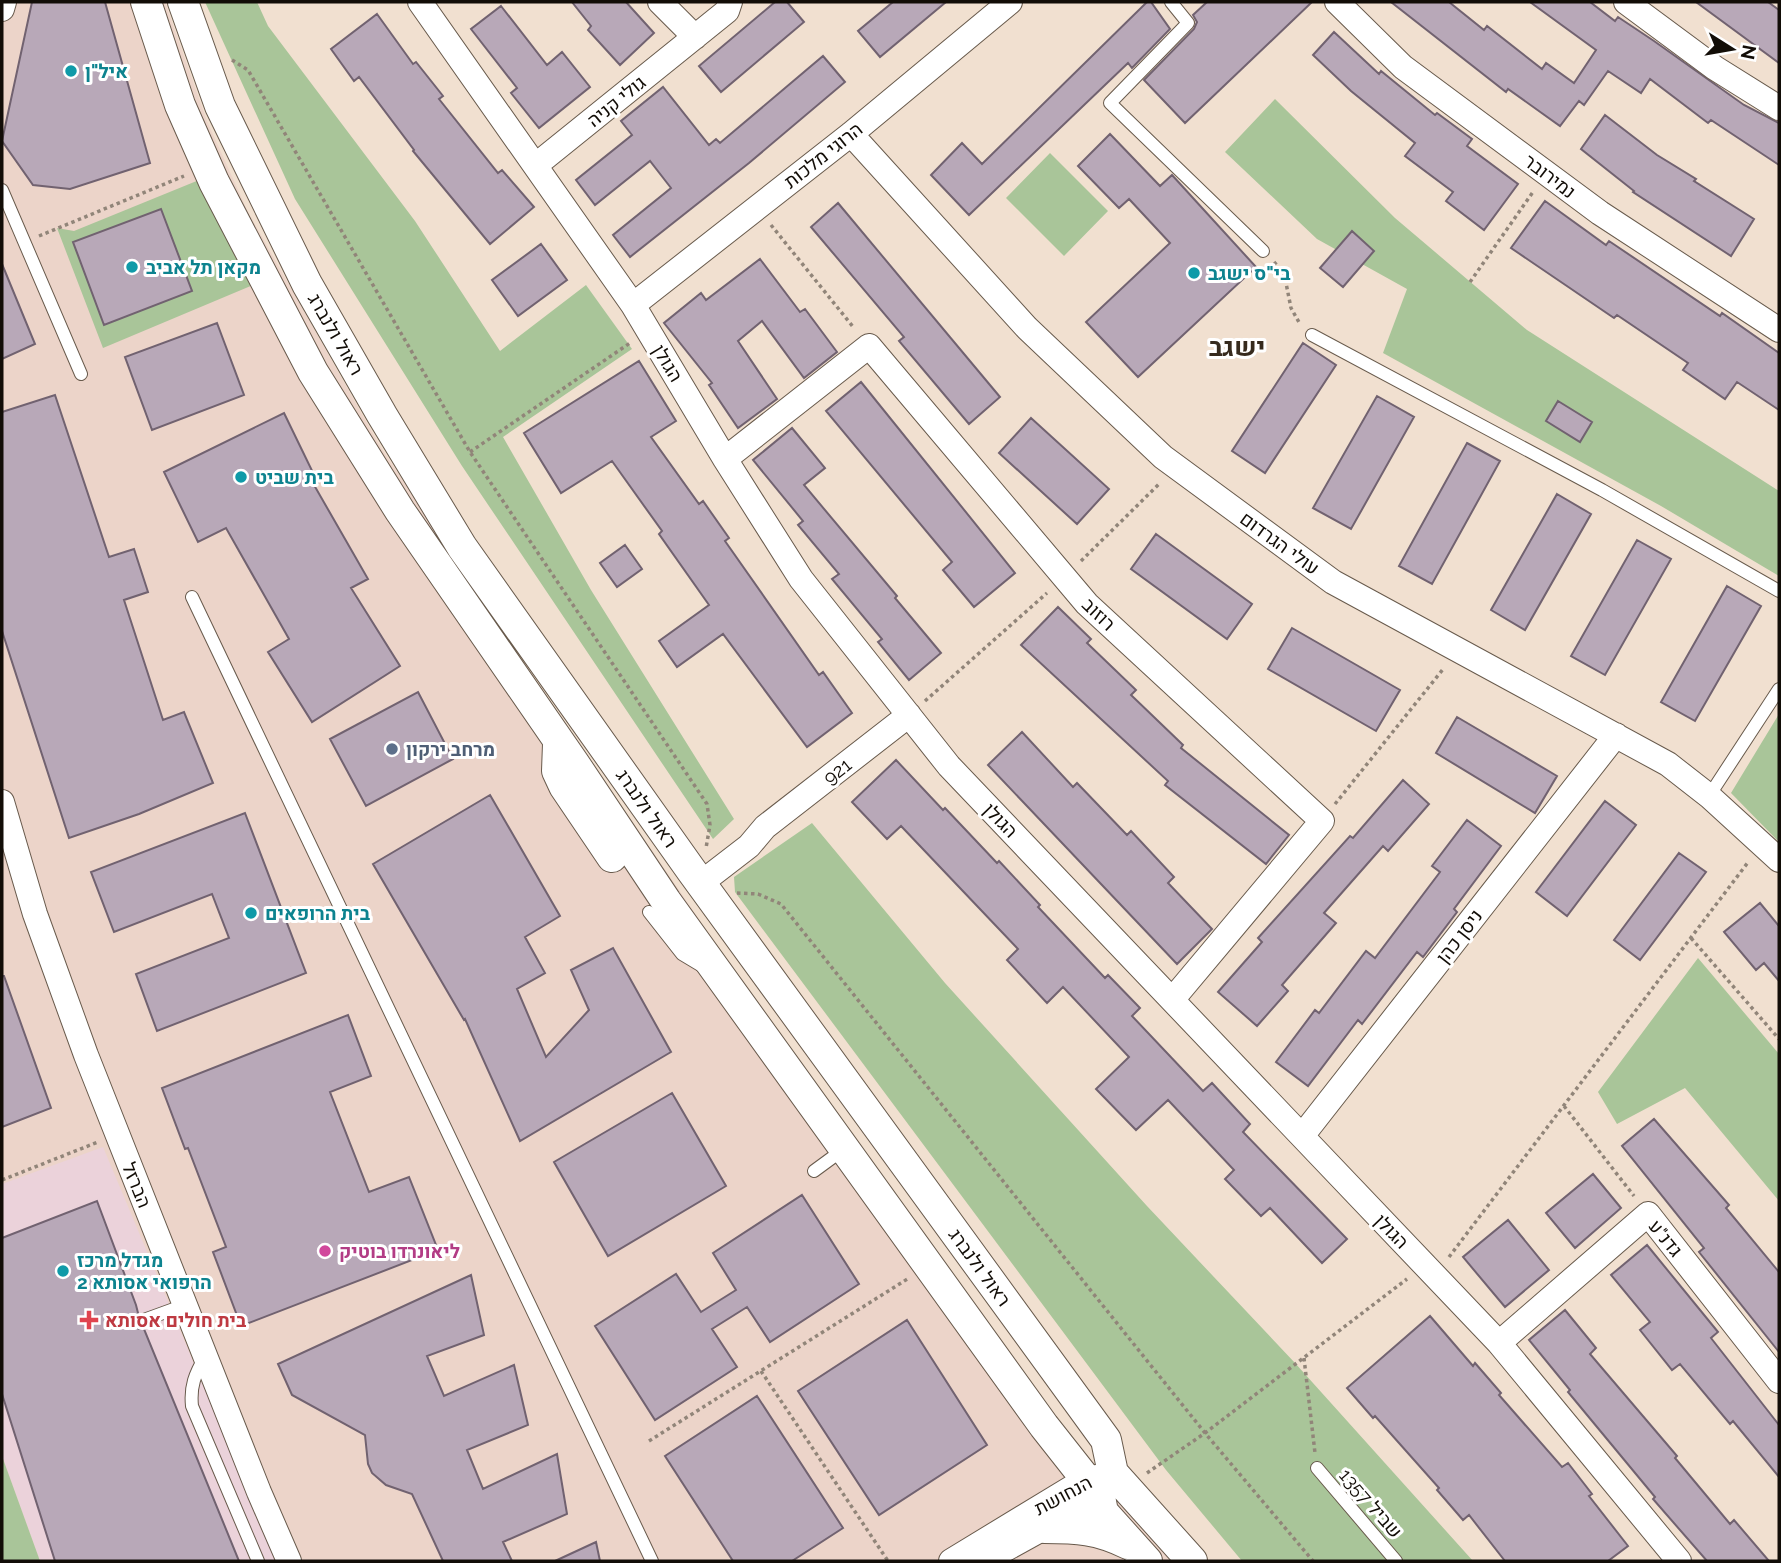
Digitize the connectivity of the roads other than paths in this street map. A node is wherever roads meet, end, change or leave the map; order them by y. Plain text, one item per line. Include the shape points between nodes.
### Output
1 (4, 2) edge
2 (146, 2) edge
3 (183, 2) edge
4 (421, 2) edge
5 (660, 2) edge
6 (730, 2) edge
7 (1010, 2) edge
8 (1171, 2) edge
9 (1337, 2) edge
10 (1626, 2) edge
11 (2, 9) edge
12 (695, 37) junction
13 (1779, 108) edge
14 (851, 134) junction
15 (536, 165) junction
16 (2, 190) edge
17 (1263, 251) road end
18 (632, 305) junction
19 (1779, 330) edge
20 (1312, 335) road end
21 (80, 374) dead end
22 (725, 459) junction
23 (1779, 591) edge
24 (192, 597) dead end
25 (1779, 689) edge
26 (909, 715) junction
27 (1615, 735) junction
28 (1709, 796) junction
29 (2, 802) edge
30 (1770, 852) edge
31 (701, 873) junction
32 (657, 907) junction
33 (1172, 1000) junction
34 (1302, 1136) junction
35 (844, 1149) junction
36 (814, 1171) dead end
37 (185, 1306) junction
38 (141, 1321) dead end
39 (1499, 1343) junction
40 (205, 1357) junction
41 (1779, 1381) edge
42 (1317, 1468) road end
43 (1099, 1483) junction
44 (1044, 1528) junction
45 (1141, 1554) edge
46 (258, 1561) edge
47 (289, 1561) edge
48 (652, 1561) edge
49 (951, 1561) edge
50 (984, 1561) edge
51 (1192, 1561) edge
52 (1396, 1561) edge
53 (1679, 1561) edge

1 - 11 street
2 - 32 street, ראול ולנברג via 180,104 207,166 313,372 400,511 558,740
3 - 31 street, ראול ולנברג via 220,106 307,284 382,415 462,547
4 - 15 street, הגולן
5 - 12 street
6 - 12 street, גולי קניה via 727,11
7 - 14 street, הרוגי מלכות
8 - 17 lane via 1188,23 1110,103
9 - 19 street, נמירובר via 1403,66 1546,173
10 - 13 street via 1715,68
12 - 15 street, גולי קניה
14 - 18 street, הרוגי מלכות
14 - 27 street, עולי הגרדום via 1027,328 1176,466 1333,582
15 - 18 street, הגולן
16 - 21 lane
18 - 22 street, הגולן
20 - 23 lane
22 - 26 street, הגולן via 801,579
22 - 33 street, רוזוב via 869,346 1087,604 1322,821
24 - 48 lane
25 - 28 lane
26 - 31 street, 921 via 765,827 749,846
26 - 33 street, הגולן via 949,766
27 - 28 street, עולי הגרדום via 1668,764
27 - 34 street, ניסן כהן
28 - 30 street, עולי הגרדום
29 - 37 street, הברזל via 35,914 86,1055
31 - 32 street
31 - 43 street, ראול ולנברג via 1106,1440
32 - 35 street, ראול ולנברג via 718,973
33 - 34 street, הגולן
34 - 39 street, הגולן
35 - 36 lane
35 - 43 street, ראול ולנברג via 1044,1426
37 - 38 lane
37 - 40 street, הברזל
39 - 41 street, גדנ"ע via 1648,1214
39 - 53 street, הגולן
40 - 46 lane via 194,1375 192,1406
40 - 47 street, הברזל
42 - 52 lane, שביל 1357
43 - 44 street, הנחושת
43 - 45 street, ראול ולנברג via 1104,1512
43 - 49 street, הנחושת
43 - 51 street, ראול ולנברג
44 - 45 street via 1106,1533
44 - 50 street, הנחושת

